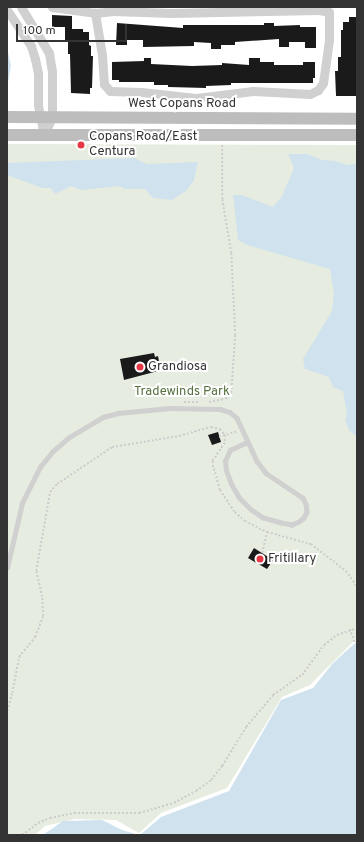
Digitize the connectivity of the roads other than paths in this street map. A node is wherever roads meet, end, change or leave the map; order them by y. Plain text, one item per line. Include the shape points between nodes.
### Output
1 (21, 7) edge
2 (52, 7) edge
3 (7, 10) edge
4 (95, 13) junction
5 (49, 53) junction
6 (35, 58) junction
7 (7, 117) edge
8 (46, 117) junction
9 (256, 118) junction
10 (357, 119) edge
11 (7, 135) edge
12 (44, 135) junction
13 (256, 135) junction
14 (357, 135) edge
15 (247, 442) junction
16 (7, 568) edge

1 - 5 street
2 - 4 street
3 - 6 street via 31,46
4 - 4 street via 104,84 110,91 196,98 253,91 310,94 324,83 329,12 319,10
5 - 6 street
5 - 8 street via 52,71
6 - 8 street
7 - 8 main road, West Copans Road
8 - 9 main road, West Copans Road
8 - 12 street
9 - 10 main road, West Copans Road
9 - 13 main road
11 - 12 main road
12 - 13 main road
13 - 14 main road
15 - 15 lane via 230,450 225,461 231,484 239,498 250,510 263,518 292,525 299,522 307,512 303,498 266,473
15 - 16 lane via 237,418 230,412 220,410 142,409 103,417 68,438 40,467 22,503

